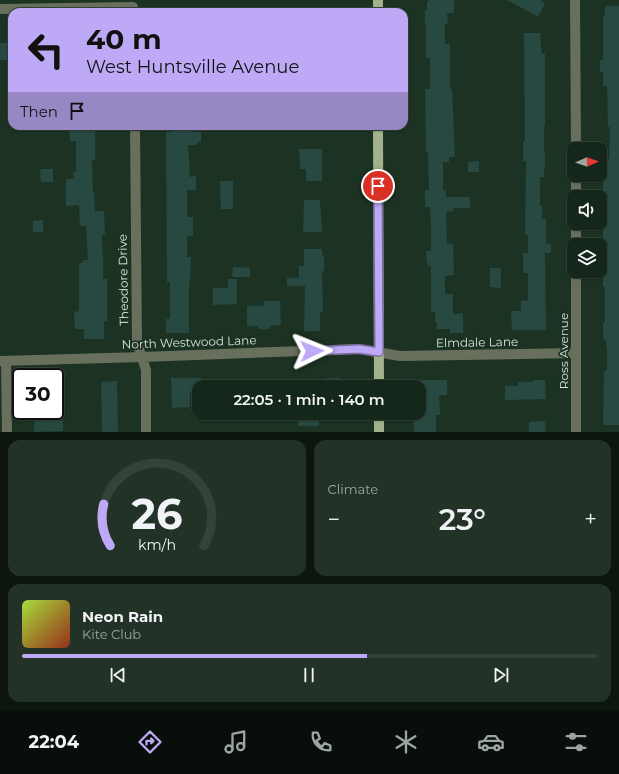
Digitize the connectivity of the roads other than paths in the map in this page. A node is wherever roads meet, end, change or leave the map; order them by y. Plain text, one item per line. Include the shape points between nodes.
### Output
1 (576, 0) edge
2 (18, 5) edge
3 (133, 6) edge
4 (0, 9) edge
5 (134, 130) edge
6 (378, 130) edge
7 (576, 142) edge
8 (576, 278) edge
9 (379, 352) junction
10 (576, 353) junction
11 (142, 357) junction
12 (3, 361) edge
13 (379, 380) edge
14 (379, 420) edge
15 (7, 432) edge
16 (146, 432) edge
17 (379, 432) edge
18 (576, 432) edge

1 - 7 street
2 - 3 street
2 - 4 street
5 - 11 street, Theodore Drive via 137,343
6 - 9 main road
8 - 10 street, Ross Avenue
9 - 10 street, Elmdale Lane via 400,356
9 - 11 street, North Westwood Lane via 359,349
9 - 13 main road
10 - 18 street, Ross Avenue
11 - 12 street, North Westwood Lane
11 - 16 street, Theodore Drive via 146,370
12 - 15 street
14 - 17 main road

